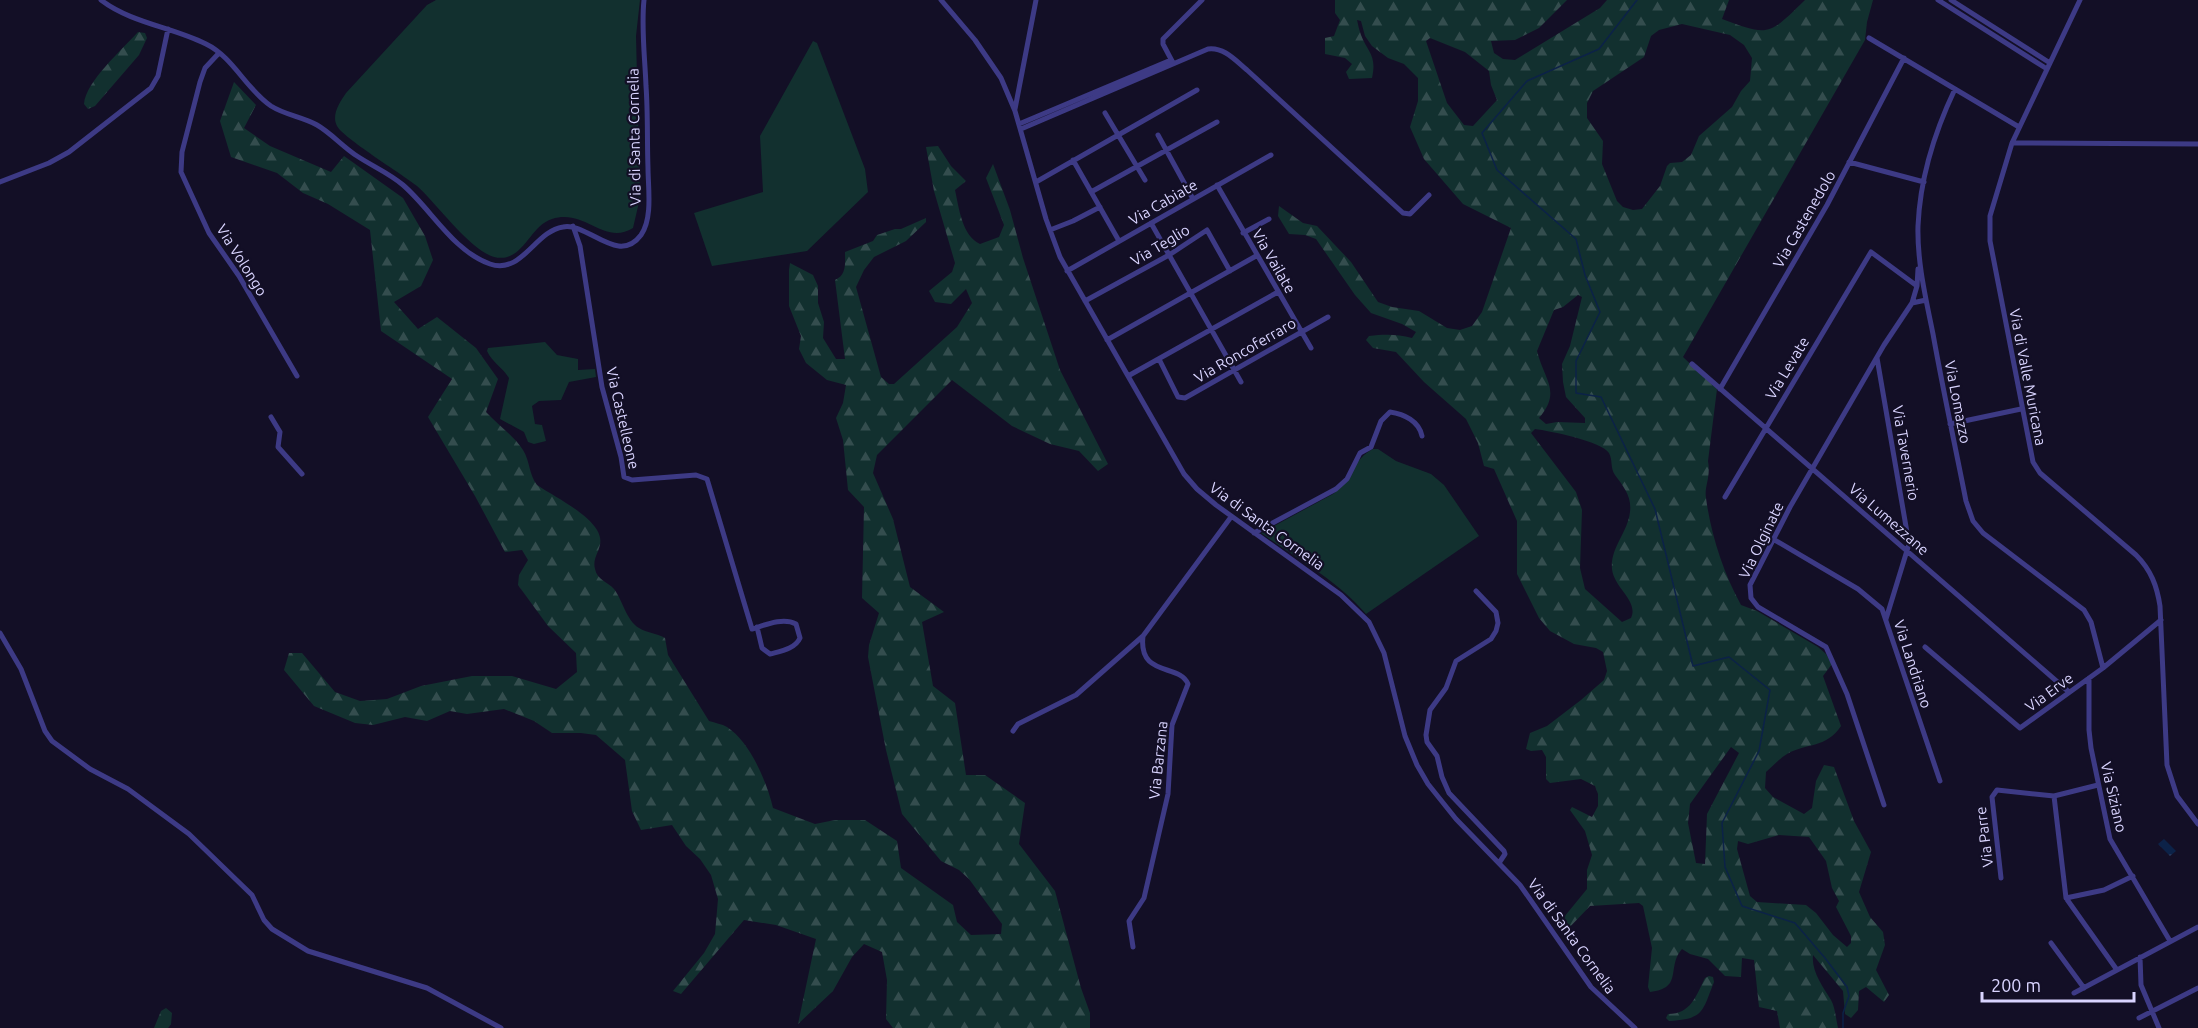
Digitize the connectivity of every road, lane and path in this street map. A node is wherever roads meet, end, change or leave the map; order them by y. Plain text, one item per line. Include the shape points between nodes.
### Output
1 (101, 0) edge
2 (644, 0) edge
3 (941, 0) edge
4 (1036, 0) edge
5 (1202, 0) edge
6 (1938, 0) edge
7 (1951, 0) edge
8 (2080, 0) edge
9 (168, 29) junction
10 (1869, 38) dead end
11 (219, 53) junction
12 (1904, 58) junction
13 (1173, 62) junction
14 (2048, 66) junction
15 (1955, 89) junction
16 (1197, 90) dead end
17 (1015, 111) junction
18 (1105, 113) dead end
19 (1217, 122) dead end
20 (1020, 127) junction
21 (2019, 127) junction
22 (1118, 135) junction
23 (1158, 135) dead end
24 (2012, 143) junction
25 (2198, 144) edge
26 (1167, 150) junction
27 (1271, 155) dead end
28 (1073, 160) junction
29 (1849, 162) junction
30 (1137, 167) junction
31 (1145, 180) dead end
32 (0, 182) edge
33 (1036, 182) junction
34 (1924, 182) junction
35 (1217, 185) junction
36 (1091, 192) junction
37 (1429, 195) dead end
38 (1193, 199) junction
39 (1100, 207) junction
40 (1269, 219) dead end
41 (1151, 223) junction
42 (573, 226) junction
43 (1050, 230) junction
44 (1244, 233) junction
45 (1119, 241) junction
46 (1169, 255) junction
47 (1256, 256) junction
48 (1919, 259) junction
49 (1067, 271) junction
50 (1230, 271) junction
51 (1917, 286) junction
52 (1278, 292) junction
53 (1191, 293) junction
54 (1926, 300) junction
55 (1085, 301) junction
56 (1911, 303) junction
57 (1328, 317) dead end
58 (1212, 330) junction
59 (1301, 332) junction
60 (1107, 340) junction
61 (1311, 348) dead end
62 (1877, 358) junction
63 (1159, 359) junction
64 (1692, 364) dead end
65 (1234, 369) junction
66 (297, 376) dead end
67 (1128, 376) junction
68 (1241, 382) dead end
69 (1720, 388) junction
70 (2021, 410) junction
71 (271, 417) dead end
72 (1950, 424) junction
73 (1765, 428) junction
74 (1422, 436) dead end
75 (1812, 469) junction
76 (302, 474) dead end
77 (1725, 497) dead end
78 (1231, 517) junction
79 (1254, 533) junction
80 (1773, 539) junction
81 (1908, 552) junction
82 (1476, 591) dead end
83 (1886, 619) junction
84 (2161, 620) junction
85 (757, 627) junction
86 (0, 633) edge
87 (1143, 636) junction
88 (1925, 647) dead end
89 (2103, 668) junction
90 (2089, 678) junction
91 (2069, 692) junction
92 (1013, 731) dead end
93 (1940, 781) dead end
94 (2098, 785) junction
95 (2054, 796) junction
96 (1884, 805) dead end
97 (2198, 824) edge
98 (1499, 863) junction
99 (2133, 876) junction
100 (2001, 878) dead end
101 (2066, 898) junction
102 (2198, 927) edge
103 (2170, 941) junction
104 (2051, 943) dead end
105 (1133, 947) dead end
106 (2140, 957) junction
107 (2117, 970) junction
108 (2084, 988) junction
109 (2198, 988) edge
110 (2074, 993) dead end
111 (2152, 1013) junction
112 (2139, 1018) dead end
113 (501, 1028) edge
114 (1635, 1028) edge
115 (2159, 1028) edge

1 - 9 street via 123,13
2 - 42 street, Via di Santa Cornelia via 646,224 637,239 621,245 604,243
3 - 17 street, Via di Santa Cornelia via 1001,78
4 - 17 street
5 - 13 street via 1162,39
6 - 14 street
7 - 14 street
8 - 14 street, Via di Valle Muricana
9 - 11 street
9 - 32 street via 158,76 151,88 69,152
10 - 12 street
11 - 42 street via 268,104 321,128 396,180 447,233 486,262 498,266 512,263 550,232
11 - 66 street, Via Volongo via 200,82 182,152 181,172 209,233 240,276
12 - 15 street
12 - 29 street, Via Castenedolo
13 - 20 street
13 - 37 street via 1210,49 1223,51 1403,213 1410,214
14 - 21 street, Via di Valle Muricana
15 - 21 street
15 - 34 street, Via Lomazzo via 1938,126
16 - 22 street
17 - 20 street, Via di Santa Cornelia
18 - 22 street
19 - 26 street
20 - 33 street, Via di Santa Cornelia
21 - 24 street, Via di Valle Muricana
22 - 28 street
22 - 30 street
23 - 26 street
24 - 25 street
24 - 70 street, Via di Valle Muricana via 1990,216 1989,234
26 - 30 street
26 - 38 street
27 - 35 street, Via Cabiate
28 - 33 street
28 - 36 street
29 - 34 street
29 - 69 street, Via Castenedolo
30 - 31 street
30 - 36 street
33 - 43 street, Via di Santa Cornelia
34 - 48 street, Via Lomazzo via 1918,225
35 - 38 street, Via Cabiate
35 - 44 street, Via Vailate
36 - 39 street
38 - 41 street, Via Cabiate
39 - 43 street
39 - 45 street
40 - 44 street
41 - 45 street, Via Cabiate
41 - 46 street
42 - 85 street, Via Castelleone via 580,246 602,387 625,478 696,475 708,480 752,629
43 - 49 street, Via di Santa Cornelia
44 - 47 street, Via Vailate
45 - 49 street, Via Cabiate
46 - 50 street, Via Teglio via 1207,230
46 - 53 street
46 - 55 street, Via Teglio
47 - 50 street
47 - 52 street, Via Vailate
48 - 51 street, Via Olginate
48 - 54 street, Via Lomazzo
49 - 55 street, Via di Santa Cornelia
50 - 53 street
51 - 56 street, Via Olginate
51 - 73 street, Via Levate via 1871,252
52 - 58 street
52 - 59 street, Via Vailate
53 - 58 street
53 - 60 street
54 - 56 street
54 - 72 street, Via Lomazzo
55 - 60 street, Via di Santa Cornelia
56 - 62 street, Via Olginate
57 - 59 street, Via Roncoferraro
58 - 63 street
58 - 65 street
59 - 61 street, Via Vailate
59 - 65 street, Via Roncoferraro
60 - 67 street, Via di Santa Cornelia
62 - 75 street, Via Olginate
62 - 81 street, Via Tavernerio
63 - 65 street, Via Roncoferraro via 1182,399
63 - 67 street
64 - 69 street, Via Lumezzane
65 - 68 street
67 - 78 street, Via di Santa Cornelia via 1184,474
69 - 73 street, Via Lumezzane
70 - 72 street
70 - 84 street, Via di Valle Muricana via 2036,468 2140,559 2155,581
71 - 76 street via 280,432 278,447
72 - 89 street, Via Lomazzo via 1973,521 1997,545 2084,610
73 - 75 street, Via Lumezzane
73 - 77 street, Via Levate
74 - 79 street via 1411,419 1390,412 1381,421 1371,447 1356,458 1347,479 1336,489
75 - 80 street, Via Olginate
75 - 81 street, Via Lumezzane
78 - 79 street, Via di Santa Cornelia
78 - 87 street
79 - 98 street, Via di Santa Cornelia via 1341,595 1369,622 1384,653 1400,721 1417,765 1439,799
80 - 83 street, Via Landriano via 1858,590 1882,609
80 - 96 street, Via Olginate via 1749,585 1751,598 1758,607 1826,647 1847,694
81 - 83 street
81 - 91 street, Via Lumezzane
82 - 98 street via 1496,612 1496,631 1491,639 1456,661 1446,688 1430,710 1426,735 1449,793 1504,850
83 - 93 street, Via Landriano
84 - 89 street, Via Erve
84 - 97 street, Via di Valle Muricana via 2167,765 2177,796
85 - 85 street, Via Castelleone via 790,621 796,624 800,638 791,647 770,654 762,648
86 - 113 street via 21,669 52,741 189,834 252,895 272,929 308,951 427,988
87 - 92 street via 1076,695 1018,724
87 - 105 street, Via Barzana via 1148,660 1184,677 1188,684 1172,725 1170,785 1143,900 1129,921
88 - 91 street, Via Erve via 2020,728
89 - 90 street, Via Erve
90 - 91 street, Via Erve
90 - 94 street, Via Siziano via 2089,730
94 - 95 street, Via Parre
94 - 99 street, Via Siziano via 2110,839
95 - 100 street, Via Parre via 1997,790 1993,793
95 - 101 street
98 - 114 street, Via di Santa Cornelia via 1537,906 1591,987
99 - 101 street via 2104,890
99 - 103 street, Via Siziano
101 - 107 street
102 - 103 street
103 - 106 street
104 - 108 street
106 - 107 street
106 - 111 street via 2141,985
107 - 108 street
108 - 110 street
109 - 111 street
111 - 112 street
111 - 115 street

